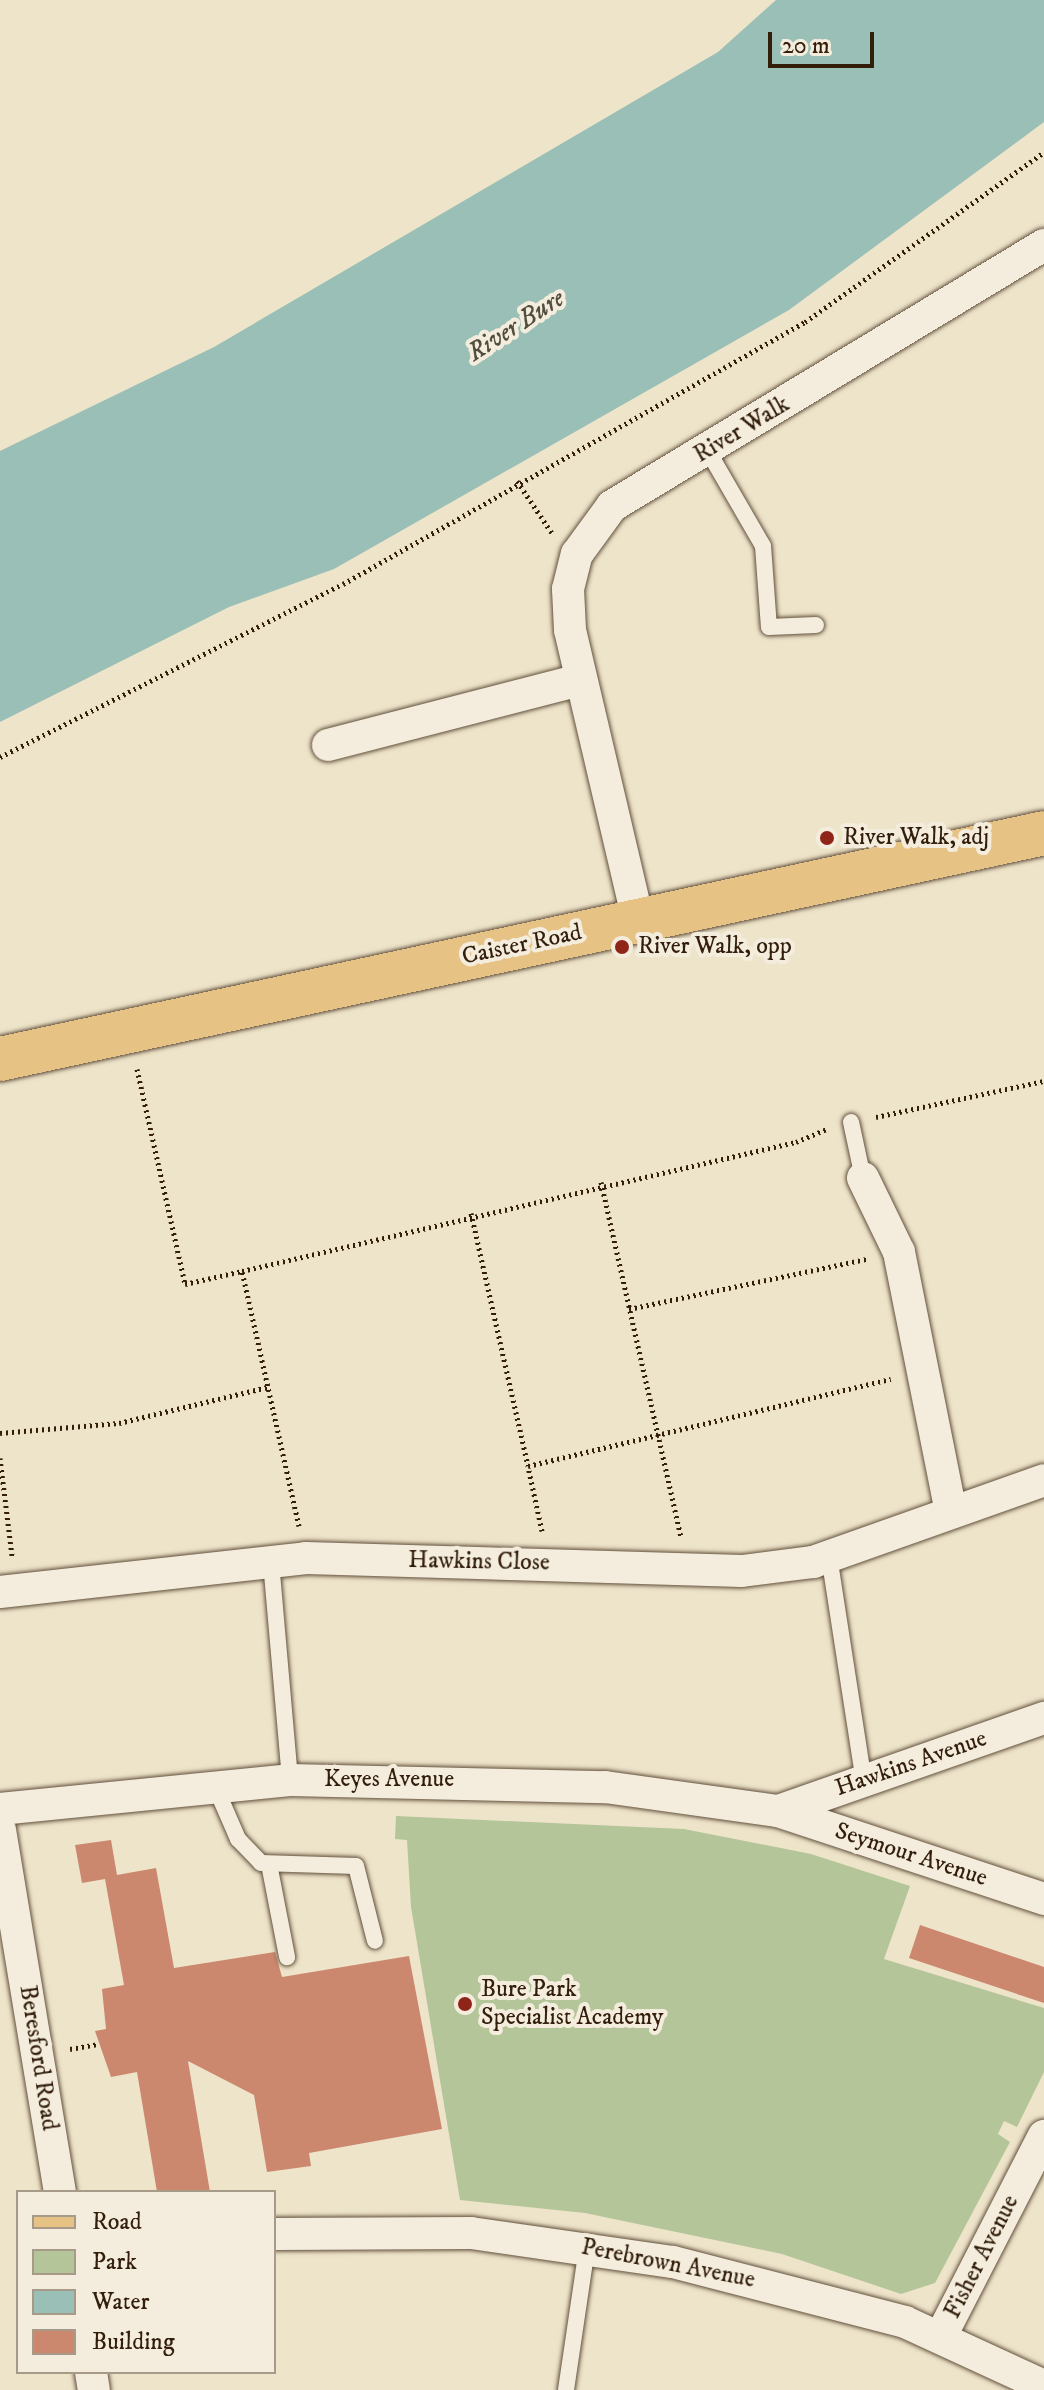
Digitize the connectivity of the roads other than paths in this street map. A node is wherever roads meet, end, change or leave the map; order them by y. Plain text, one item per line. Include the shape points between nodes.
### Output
1 (1040, 258) edge
2 (708, 451) junction
3 (816, 625) dead end
4 (580, 680) junction
5 (328, 745) dead end
6 (1044, 833) edge
7 (638, 920) junction
8 (0, 1059) edge
9 (851, 1122) road end
10 (863, 1178) joint
11 (1044, 1480) edge
12 (951, 1512) junction
13 (829, 1556) junction
14 (271, 1562) junction
15 (8, 1591) edge
16 (1044, 1718) edge
17 (290, 1780) junction
18 (864, 1781) junction
19 (215, 1786) junction
20 (0, 1809) edge
21 (778, 1811) junction
22 (0, 1830) edge
23 (269, 1864) junction
24 (1044, 1899) edge
25 (375, 1941) dead end
26 (287, 1957) dead end
27 (1044, 2136) edge
28 (60, 2190) edge
29 (276, 2234) edge
30 (587, 2247) junction
31 (941, 2336) junction
32 (1044, 2386) edge
33 (566, 2390) edge

1 - 2 street, River Walk
2 - 3 lane via 763,546 769,627
2 - 4 street, River Walk via 612,506 577,554 568,589
4 - 5 street
4 - 7 street, River Walk
6 - 7 main road, Caister Road
7 - 8 main road, Caister Road
9 - 10 lane
10 - 12 street via 899,1252
11 - 12 street, Hawkins Close
12 - 13 street, Hawkins Close
13 - 14 street, Hawkins Close via 742,1571 306,1558
13 - 18 lane
14 - 15 street, Hawkins Close
14 - 17 lane
16 - 18 street, Hawkins Avenue
17 - 19 street, Keyes Avenue
17 - 21 street, Keyes Avenue via 605,1787
18 - 21 street, Hawkins Avenue
19 - 20 street, Keyes Avenue
19 - 23 lane via 238,1839
21 - 24 street, Seymour Avenue
22 - 28 street, Beresford Road
23 - 25 lane via 356,1866
23 - 26 lane
27 - 31 street, Fisher Avenue
29 - 30 street, Perebrown Avenue via 385,2230
30 - 31 street, Perebrown Avenue via 785,2287
30 - 33 lane
31 - 32 street, Perebrown Avenue

